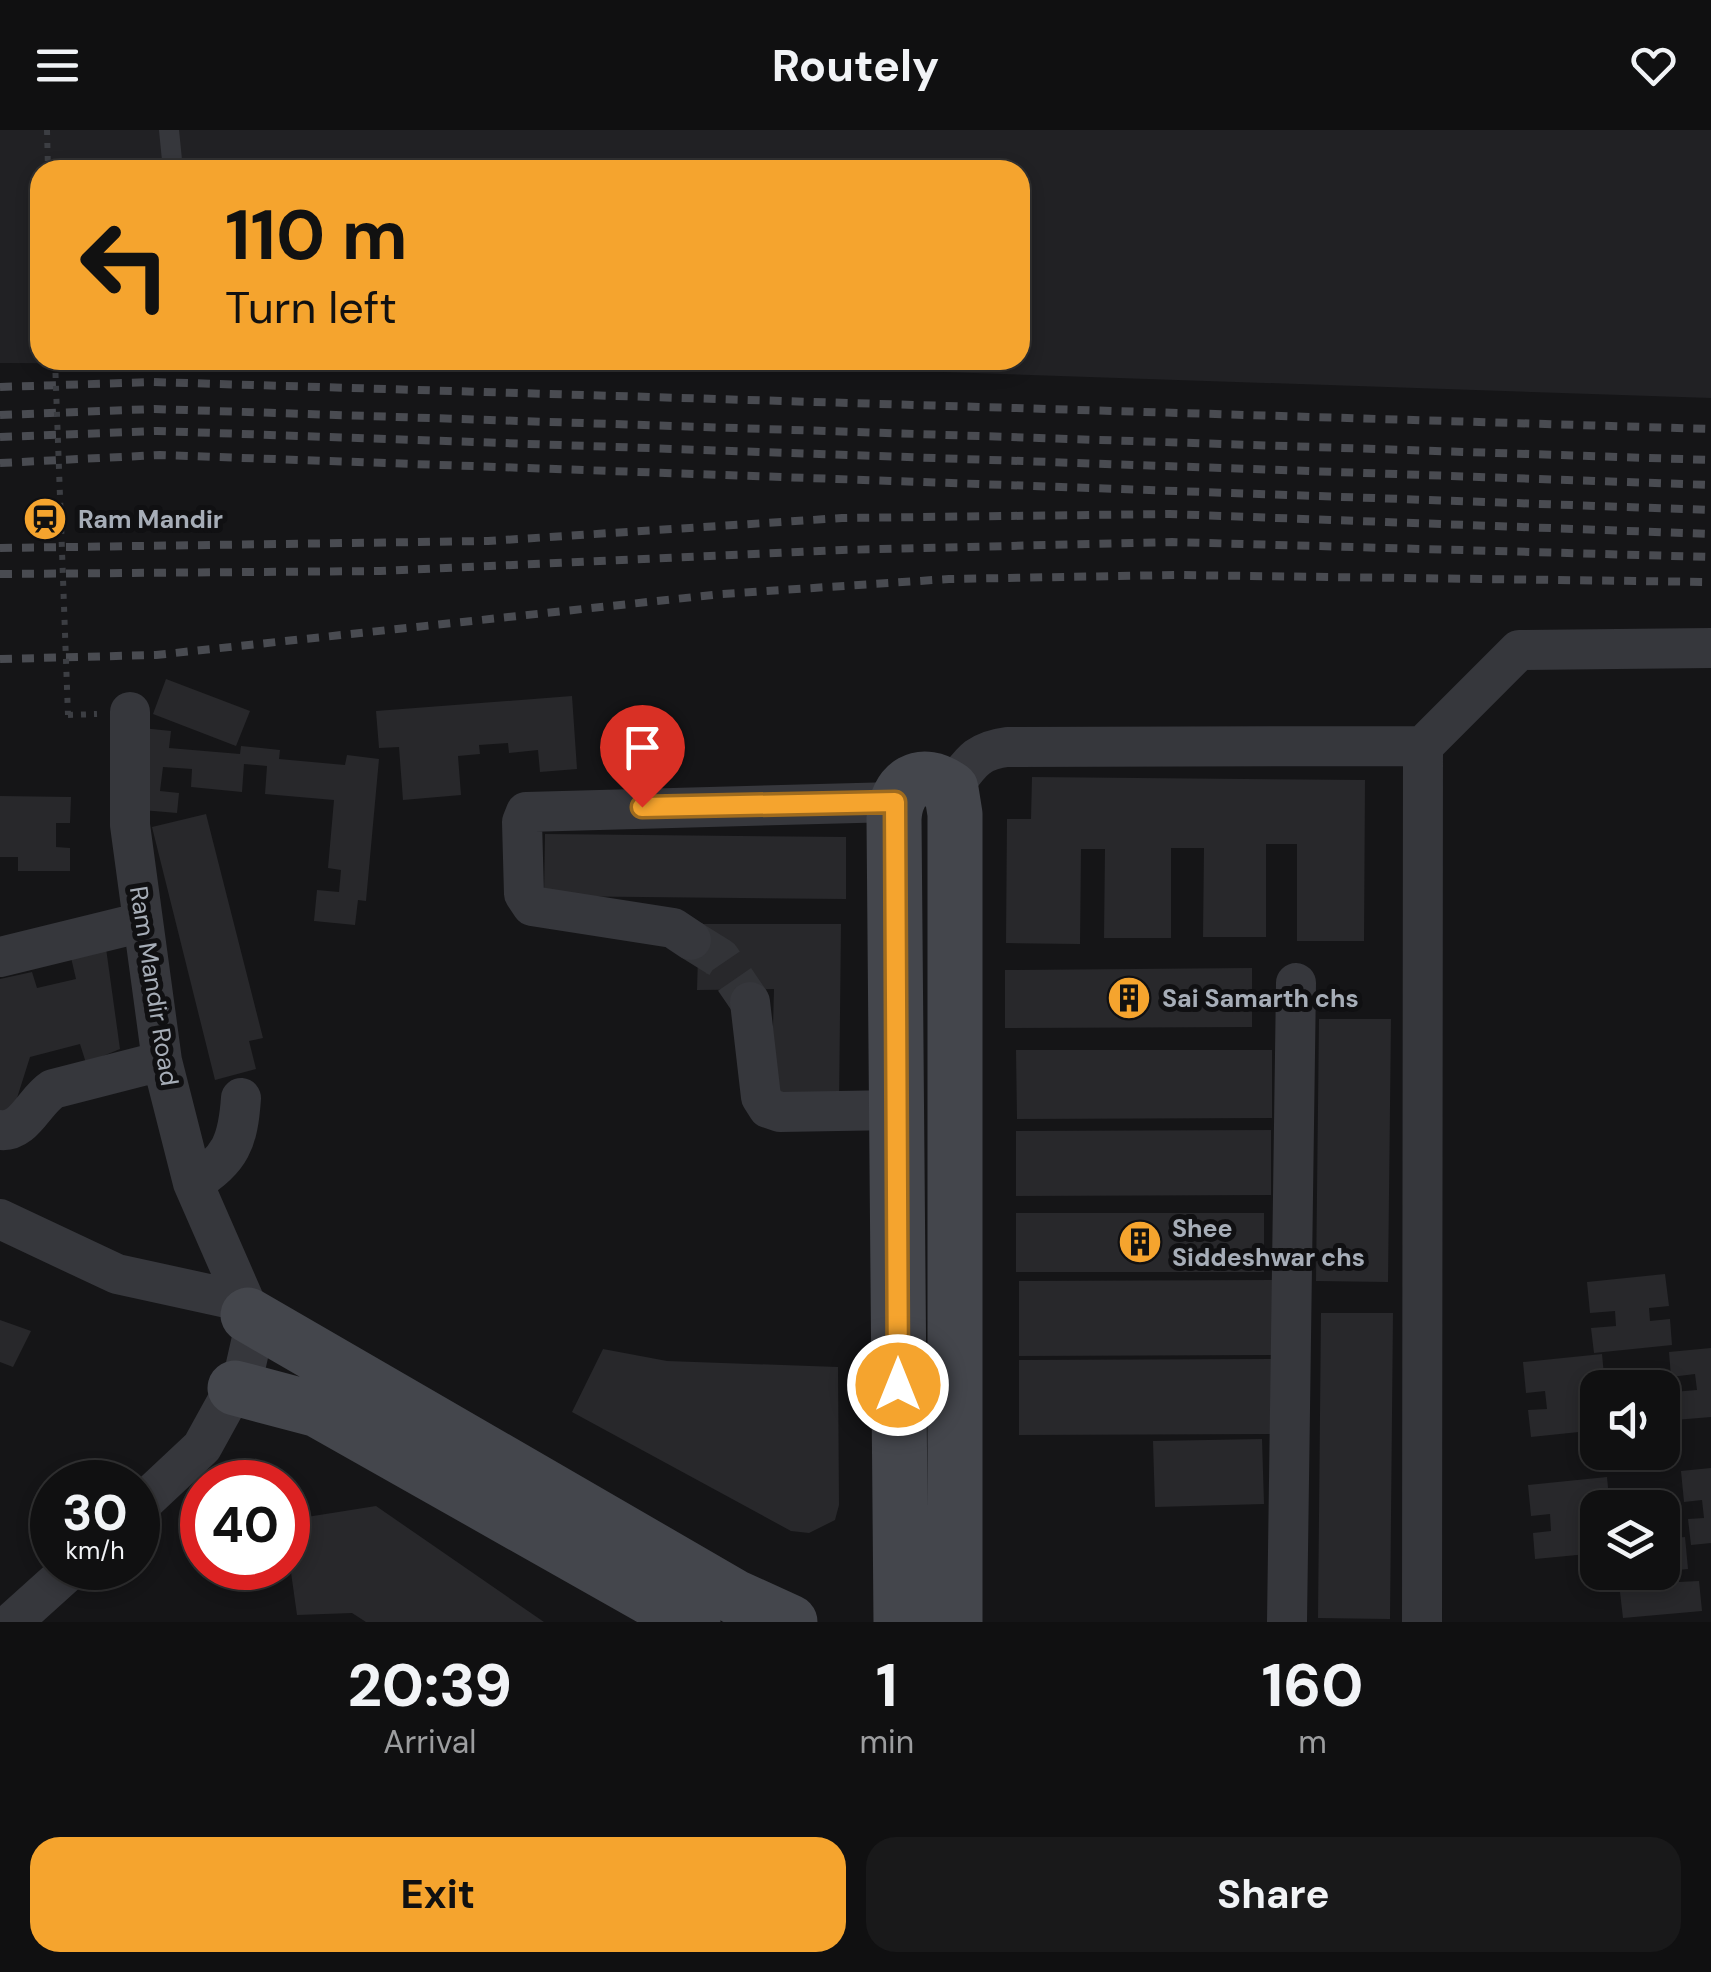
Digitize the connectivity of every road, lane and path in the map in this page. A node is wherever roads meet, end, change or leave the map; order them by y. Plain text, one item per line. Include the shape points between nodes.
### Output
1 (47, 130) edge
2 (169, 130) edge
3 (48, 160) edge
4 (172, 160) edge
5 (54, 370) edge
6 (1711, 648) edge
7 (130, 712) dead end
8 (68, 716) dead end
9 (1423, 746) junction
10 (951, 789) junction
11 (895, 802) junction
12 (143, 922) junction
13 (691, 940) tunnel mouth
14 (0, 957) edge
15 (954, 970) junction
16 (896, 972) junction
17 (1296, 982) dead end
18 (750, 1002) tunnel mouth
19 (147, 1055) junction
20 (240, 1098) dead end
21 (897, 1110) junction
22 (1, 1134) edge
23 (193, 1183) junction
24 (0, 1219) edge
25 (246, 1308) junction
26 (898, 1385) junction
27 (955, 1385) junction
28 (235, 1388) junction
29 (328, 1389) junction
30 (160, 1487) edge
31 (48, 1590) edge
32 (12, 1622) edge
33 (693, 1622) edge
34 (790, 1622) edge
35 (901, 1622) edge
36 (955, 1622) edge
37 (1287, 1622) edge
38 (1422, 1622) edge

1 - 3 path
2 - 4 lane
5 - 8 path, bridge
6 - 9 street via 1519,650
7 - 12 street, Ram Mandir Road via 130,824
9 - 10 street via 985,750
9 - 38 street
10 - 11 street via 936,778 920,779
10 - 15 street
11 - 13 street via 526,812 524,894 532,906 673,928
11 - 16 street
12 - 14 street
12 - 19 street, Ram Mandir Road
15 - 16 street
15 - 27 street
16 - 21 street
17 - 37 street
18 - 21 street via 761,1097 768,1108
19 - 22 street via 52,1089 19,1126
19 - 23 street, Ram Mandir Road
20 - 23 street via 236,1137 220,1166
21 - 26 street
23 - 25 street, Ram Mandir Road
24 - 25 street via 117,1274
25 - 28 street, Ram Mandir Road via 252,1338
25 - 29 street
26 - 27 street
26 - 35 street
27 - 36 street
28 - 29 street
28 - 30 street, Ram Mandir Road via 202,1448
29 - 33 street
29 - 34 street
31 - 32 street

